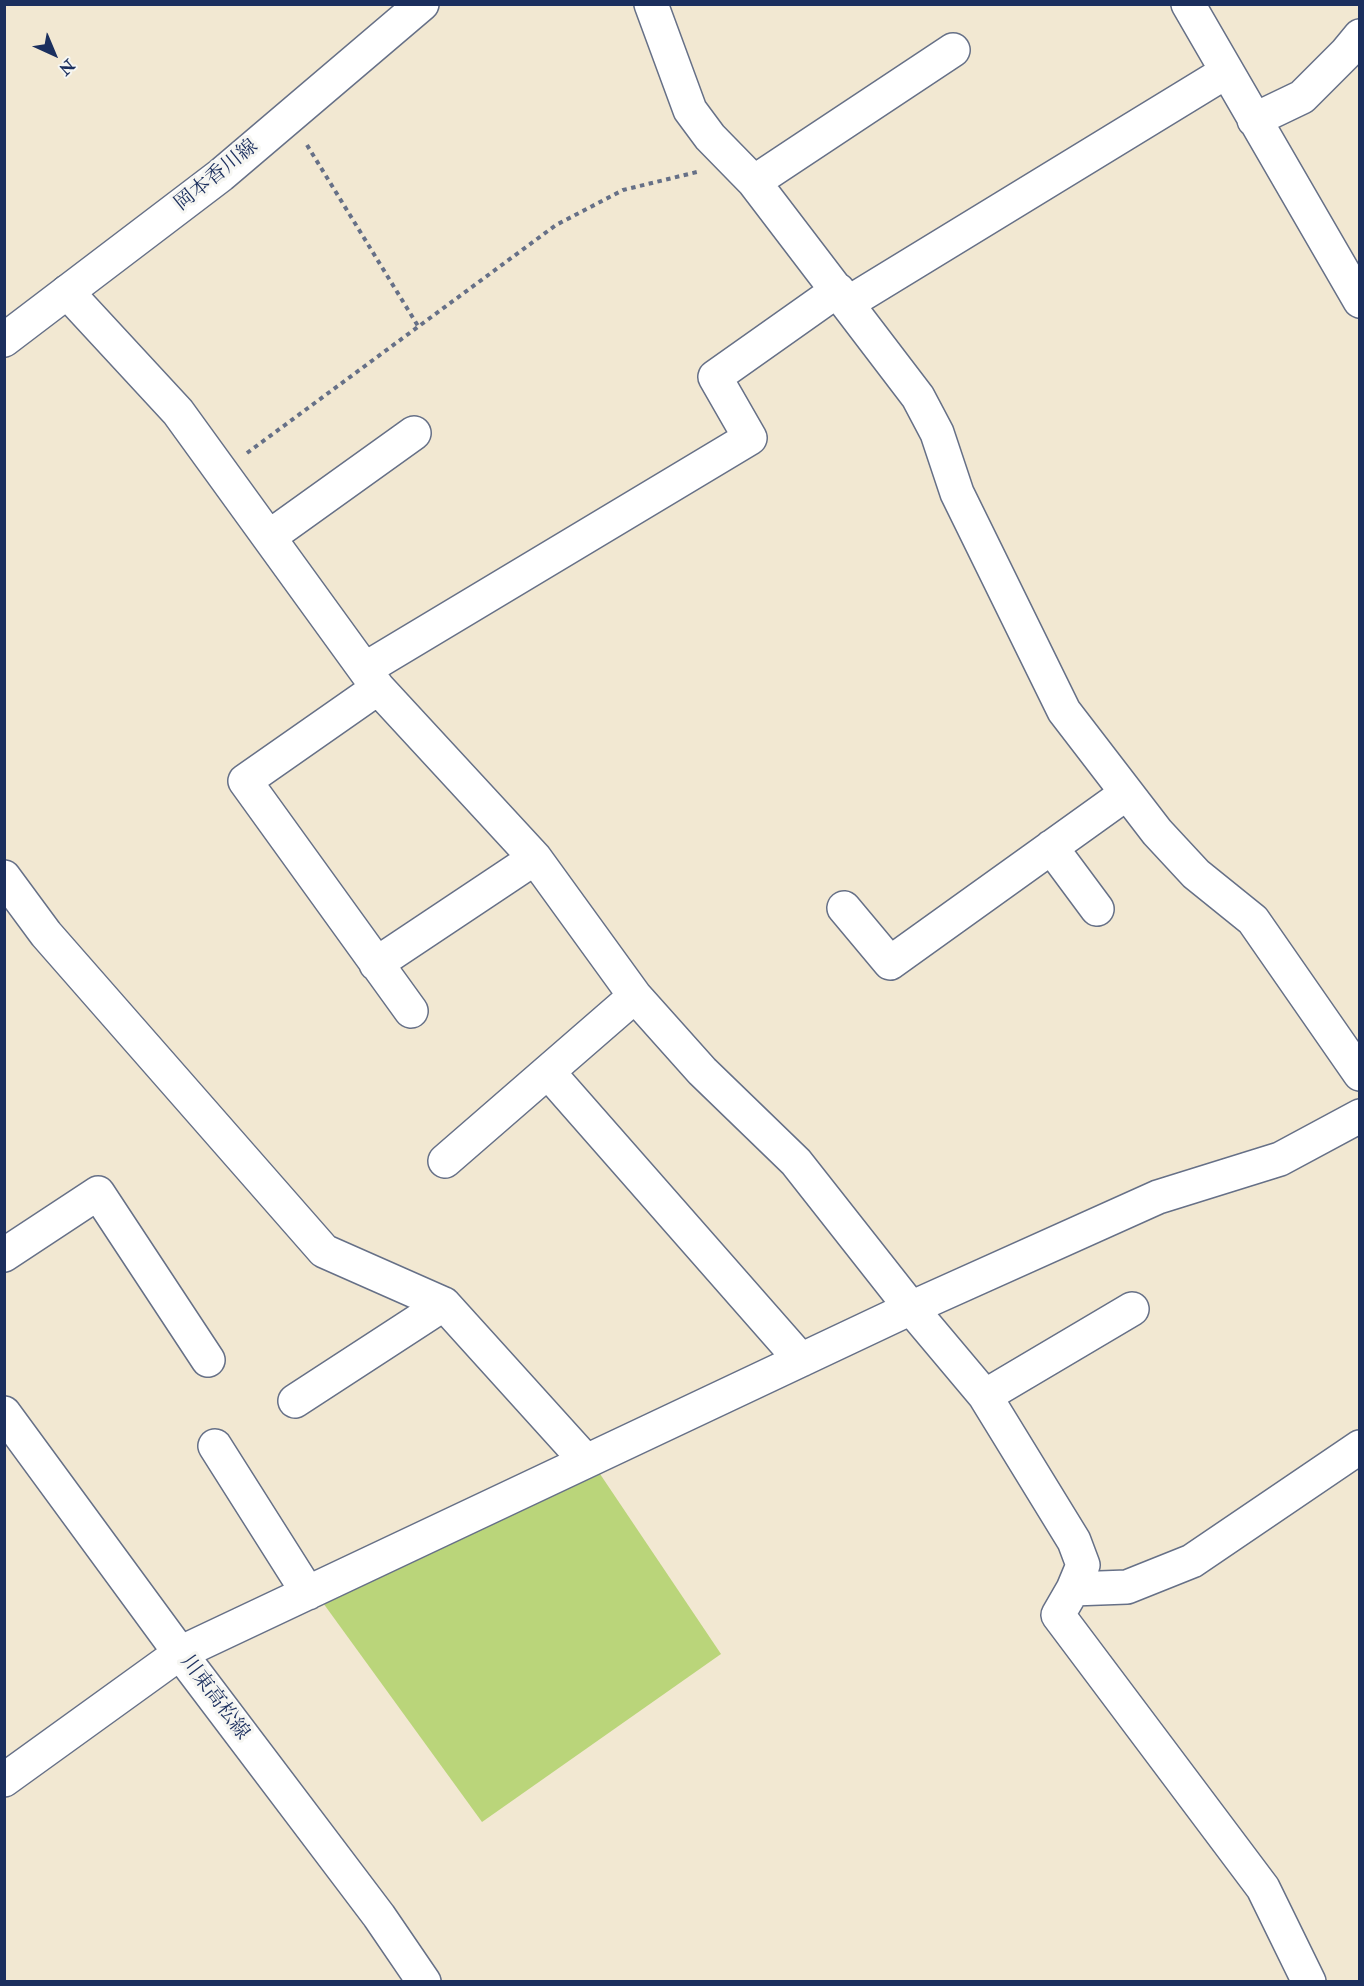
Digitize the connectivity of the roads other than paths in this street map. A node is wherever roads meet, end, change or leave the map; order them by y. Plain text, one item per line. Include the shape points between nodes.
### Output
1 (422, 4) edge
2 (651, 4) edge
3 (1188, 4) edge
4 (1359, 36) edge
5 (953, 50) dead end
6 (1226, 72) junction
7 (1254, 120) junction
8 (754, 182) junction
9 (67, 292) junction
10 (843, 297) junction
11 (1359, 301) edge
12 (4, 340) edge
13 (414, 433) dead end
14 (268, 537) junction
15 (371, 678) junction
16 (1127, 793) junction
17 (1051, 847) junction
18 (535, 858) junction
19 (4, 877) edge
20 (844, 908) dead end
21 (1096, 909) dead end
22 (376, 964) junction
23 (634, 996) junction
24 (411, 1011) dead end
25 (548, 1072) junction
26 (1359, 1074) edge
27 (1359, 1116) edge
28 (445, 1161) dead end
29 (4, 1255) edge
30 (444, 1304) junction
31 (911, 1308) junction
32 (1132, 1309) dead end
33 (208, 1360) dead end
34 (801, 1360) junction
35 (985, 1396) junction
36 (295, 1401) dead end
37 (4, 1413) edge
38 (215, 1446) dead end
39 (1359, 1447) edge
40 (586, 1461) junction
41 (1073, 1589) junction
42 (308, 1593) junction
43 (180, 1653) junction
44 (4, 1780) edge
45 (424, 1982) edge
46 (1309, 1982) edge

1 - 9 street, 岡本香川線 via 221,175
2 - 8 street via 690,110
3 - 6 street
4 - 7 street via 1302,97
5 - 8 street
6 - 7 street
6 - 10 street
7 - 11 street
8 - 10 street
9 - 12 street, 岡本香川線
9 - 14 street via 178,412
10 - 15 street via 715,377 750,438
10 - 16 street via 918,397 937,433 957,494 1064,711
13 - 14 street
14 - 15 street
15 - 18 street
15 - 22 street via 245,781
16 - 17 street
16 - 26 street via 1196,874 1253,920
17 - 20 street via 890,963
17 - 21 street
18 - 22 street
18 - 23 street
19 - 30 street via 46,934 324,1251
22 - 24 street
23 - 25 street
23 - 31 street via 702,1071 796,1162
25 - 28 street
25 - 34 street
27 - 31 street via 1280,1159 1158,1197
29 - 33 street via 98,1193
30 - 36 street
30 - 40 street
31 - 34 street
31 - 35 street
32 - 35 street
34 - 40 street
35 - 41 street via 1074,1541 1083,1565
37 - 43 street, 川東高松線
38 - 42 street
39 - 41 street via 1192,1561 1127,1587
40 - 42 street
41 - 46 street via 1058,1615 1263,1888
42 - 43 street
43 - 44 street
43 - 45 street, 川東高松線 via 379,1916

